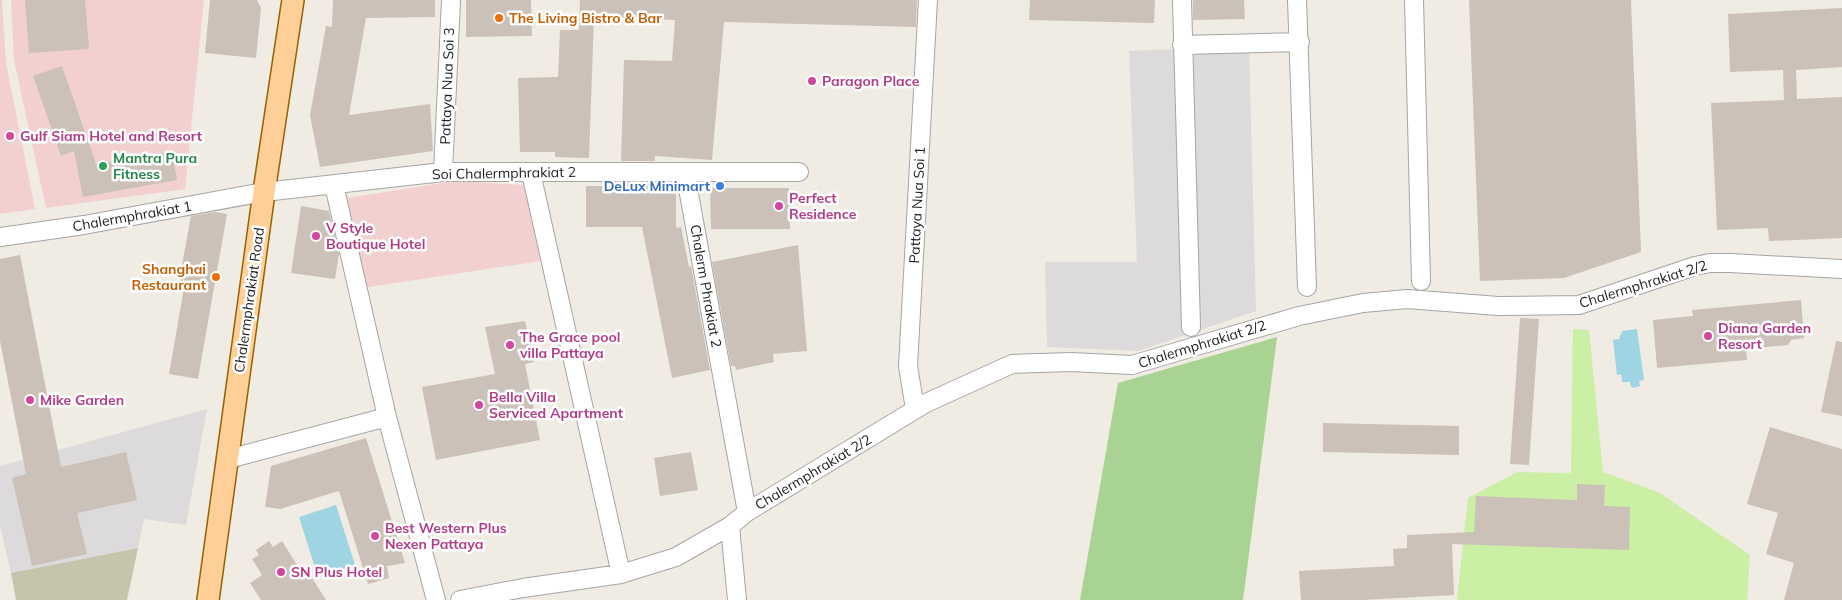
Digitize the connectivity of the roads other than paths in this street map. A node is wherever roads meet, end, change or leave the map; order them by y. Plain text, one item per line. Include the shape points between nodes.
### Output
1 (293, 0) edge
2 (451, 0) edge
3 (928, 0) edge
4 (1182, 0) edge
5 (1297, 0) edge
6 (1414, 0) edge
7 (1300, 42) junction
8 (1182, 45) junction
9 (443, 172) junction
10 (685, 172) junction
11 (799, 172) dead end
12 (532, 173) junction
13 (334, 185) junction
14 (264, 192) junction
15 (0, 237) edge
16 (1842, 269) edge
17 (1421, 281) dead end
18 (1307, 287) dead end
19 (1192, 328) dead end
20 (915, 409) junction
21 (387, 417) junction
22 (228, 459) junction
23 (747, 512) junction
24 (730, 526) junction
25 (621, 574) junction
26 (523, 594) edge
27 (208, 600) edge
28 (436, 600) edge
29 (460, 600) edge
30 (736, 600) edge

1 - 14 main road, Chalermphrakiat Road
2 - 9 street, Pattaya Nua Soi 3
3 - 20 street, Pattaya Nua Soi 1 via 908,366
4 - 8 street
5 - 7 street
6 - 17 street
7 - 8 street
7 - 18 street
8 - 19 street
9 - 12 street, Soi Chalermphrakiat 2
9 - 13 street, Soi Chalermphrakiat 2
10 - 11 street
10 - 12 street, Soi Chalermphrakiat 2
10 - 23 street, Chalerm Phrakiat 2
12 - 25 street
13 - 14 street, Soi Chalermphrakiat 2
13 - 21 street
14 - 15 street, Chalermphrakiat 1
14 - 22 main road, Chalermphrakiat Road
16 - 20 street, Chalermphrakiat 2/2 via 1710,263 1579,305 1498,306 1407,299 1363,303 1299,316 1132,365 1012,364
20 - 23 street, Chalermphrakiat 2/2
21 - 22 street
21 - 28 street
22 - 27 main road, Chalermphrakiat Road
23 - 24 street, Chalermphrakiat 2/2
24 - 25 street, Chalermphrakiat 2/2 via 676,557
24 - 30 street
25 - 26 street, Chalermphrakiat 2/2
26 - 29 street, Chalermphrakiat 2/2

